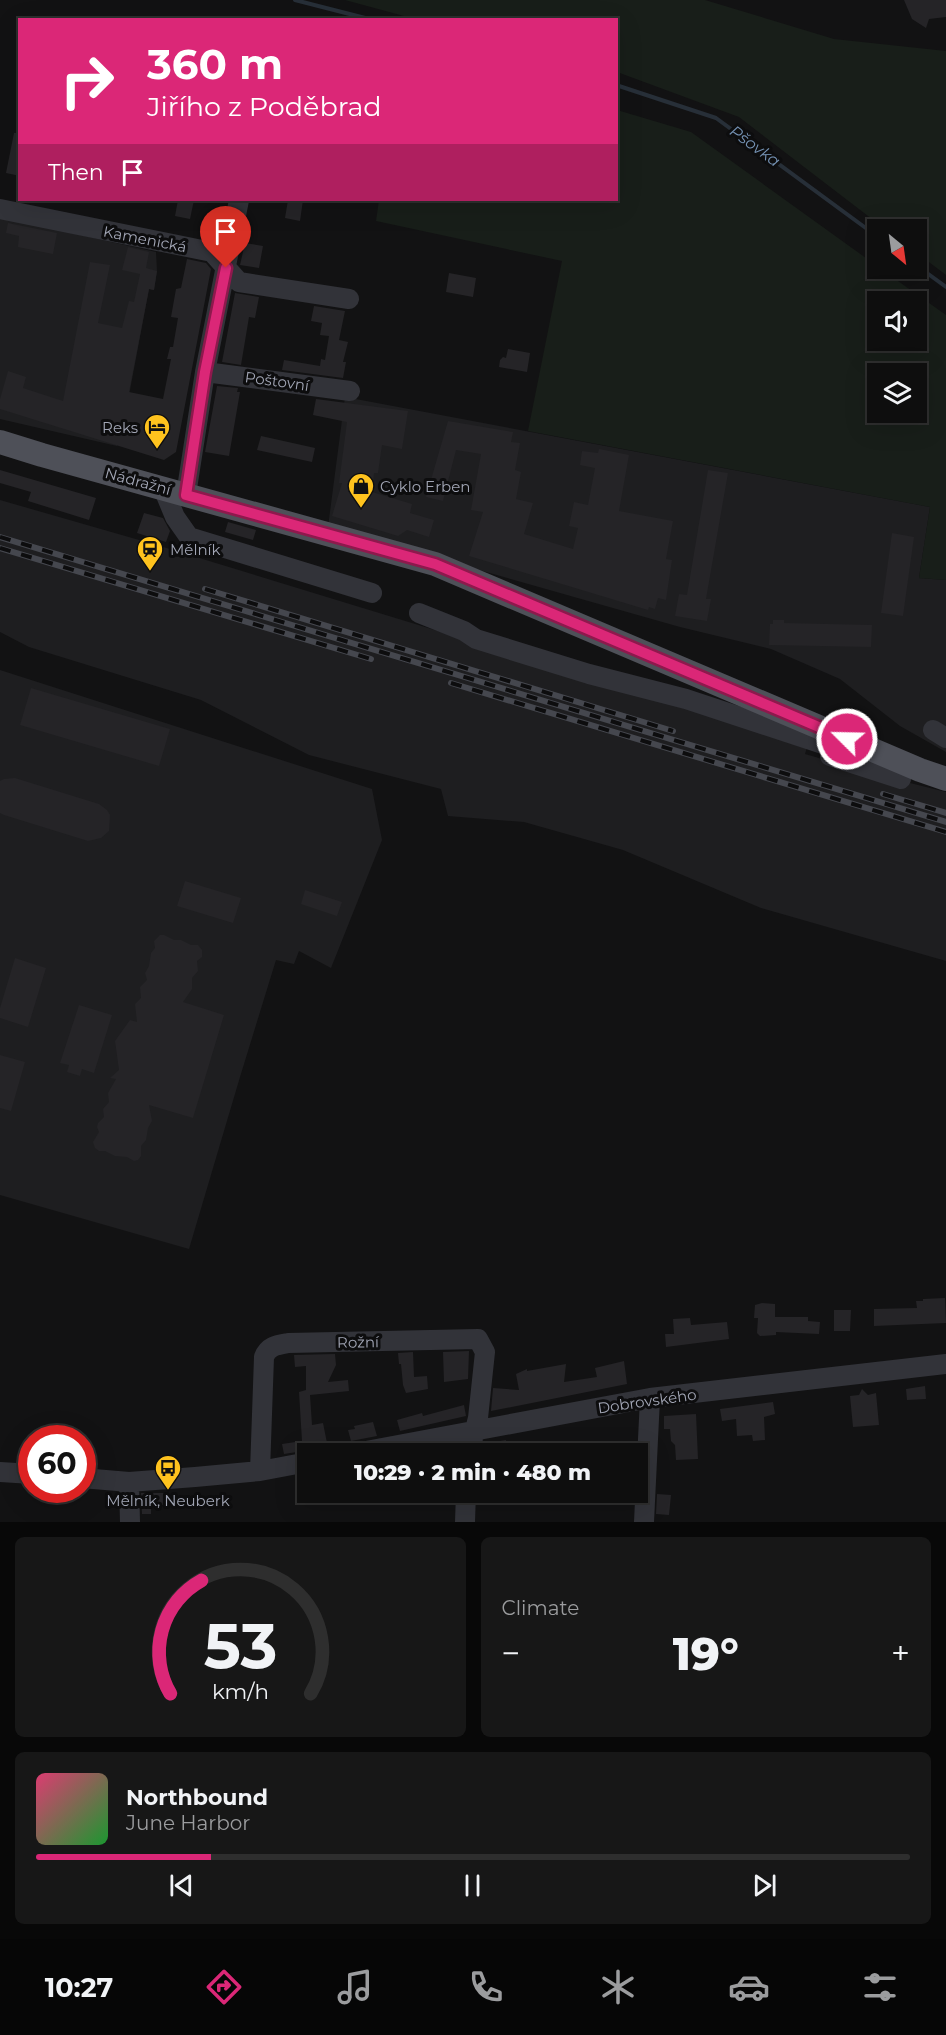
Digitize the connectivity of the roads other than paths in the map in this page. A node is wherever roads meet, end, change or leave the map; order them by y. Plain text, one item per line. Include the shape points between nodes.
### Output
1 (239, 201) edge
2 (0, 209) edge
3 (226, 268) junction
4 (349, 299) dead end
5 (205, 372) junction
6 (350, 391) dead end
7 (0, 442) edge
8 (163, 488) junction
9 (186, 495) junction
10 (372, 593) dead end
11 (419, 614) dead end
12 (806, 749) dead end
13 (864, 757) junction
14 (902, 778) dead end
15 (946, 780) edge
16 (946, 1364) edge
17 (650, 1398) junction
18 (475, 1429) junction
19 (405, 1443) edge
20 (472, 1443) edge
21 (297, 1464) edge
22 (260, 1471) junction
23 (0, 1472) edge
24 (18, 1473) edge
25 (96, 1479) edge
26 (129, 1482) junction
27 (466, 1503) edge
28 (130, 1522) edge
29 (465, 1522) edge
30 (644, 1522) edge

1 - 3 street
2 - 3 street, Kamenická via 212,252
3 - 4 street, Kamenická via 239,282
3 - 5 street
5 - 6 street, Poštovní
5 - 9 street
7 - 8 main road, Nádražní
8 - 9 main road, Nádražní
8 - 10 street via 189,537
9 - 13 main road, Nádražní via 435,564
11 - 13 street via 476,639 686,699
12 - 13 street
13 - 14 street
13 - 15 main road, Nádražní
16 - 17 street, Dobrovského
17 - 18 street, Dobrovského
17 - 30 street
18 - 19 street, Dobrovského
18 - 20 street
18 - 22 street, Rožní via 485,1352 478,1339 278,1345 264,1357
21 - 22 street
22 - 26 street
23 - 24 street
25 - 26 street
26 - 28 street
27 - 29 street

